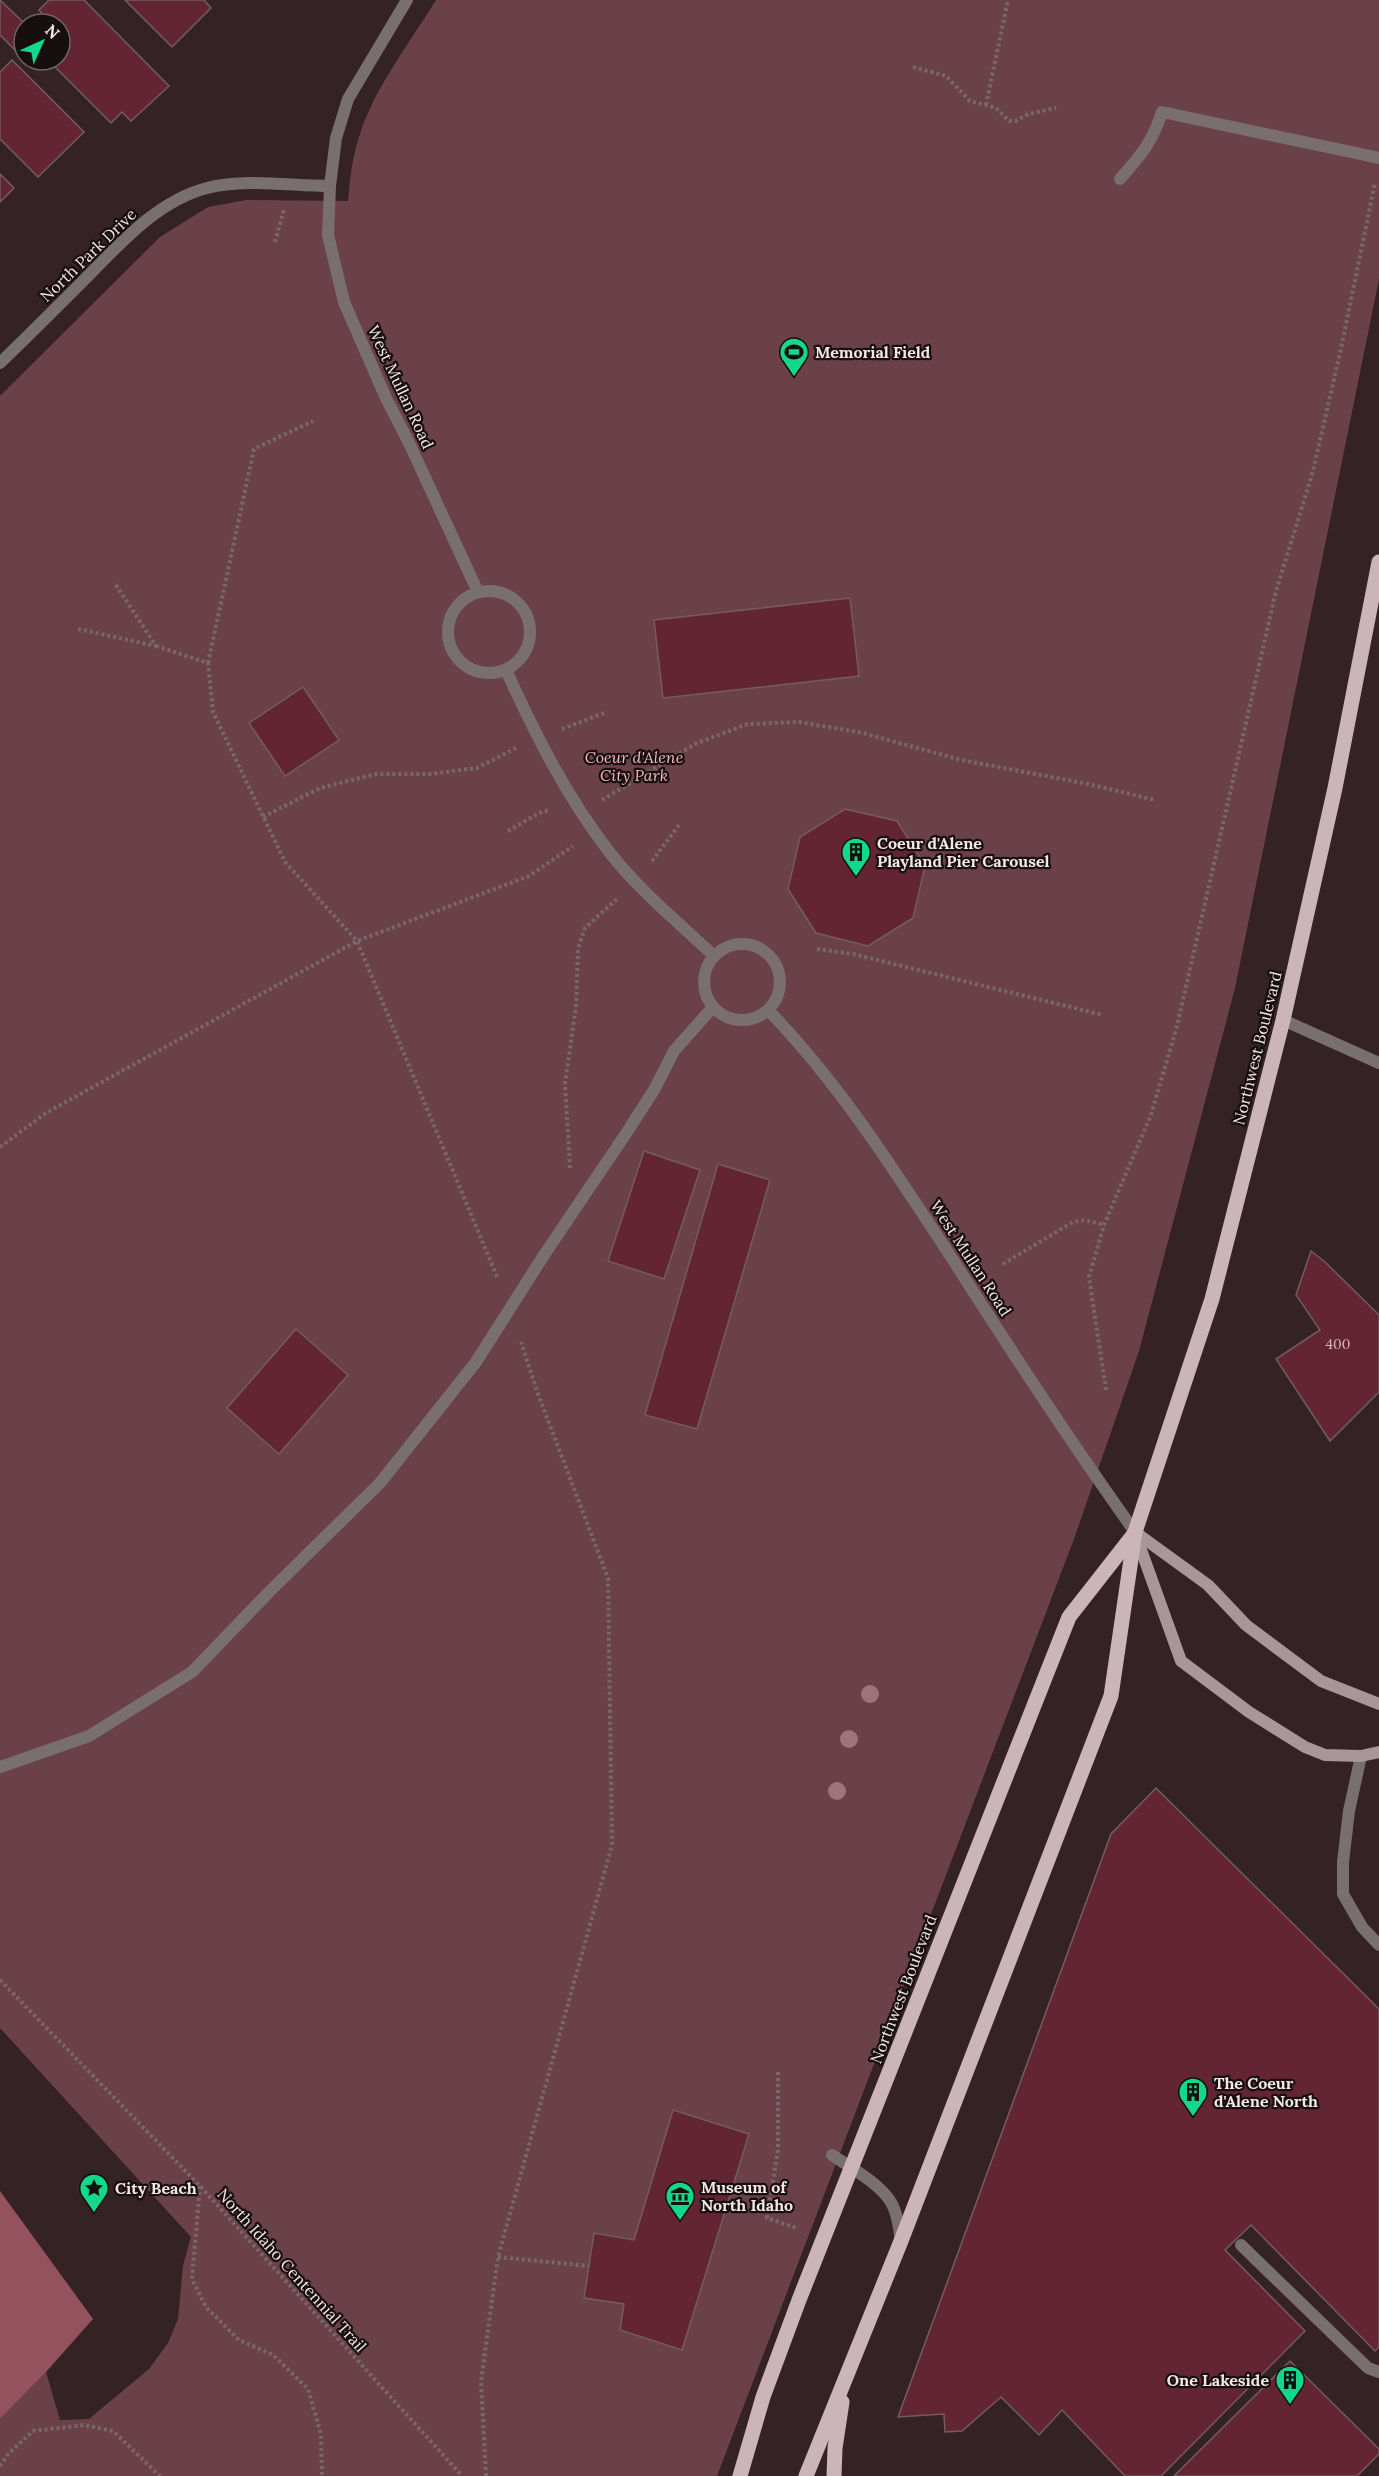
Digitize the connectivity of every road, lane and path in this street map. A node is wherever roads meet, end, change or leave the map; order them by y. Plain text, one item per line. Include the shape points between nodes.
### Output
1 (408, 0) edge
2 (1008, 0) edge
3 (913, 67) dead end
4 (986, 105) junction
5 (1056, 108) dead end
6 (1379, 158) edge
7 (1120, 179) dead end
8 (1375, 180) dead end
9 (330, 186) junction
10 (285, 205) dead end
11 (274, 242) dead end
12 (0, 363) edge
13 (313, 421) dead end
14 (1379, 562) edge
15 (114, 582) dead end
16 (478, 592) junction
17 (78, 629) dead end
18 (156, 646) junction
19 (208, 663) junction
20 (506, 669) junction
21 (607, 712) dead end
22 (561, 729) dead end
23 (518, 748) dead end
24 (602, 800) dead end
25 (1155, 800) dead end
26 (551, 811) dead end
27 (263, 817) junction
28 (678, 825) dead end
29 (508, 831) dead end
30 (573, 842) dead end
31 (651, 861) dead end
32 (620, 897) dead end
33 (357, 941) junction
34 (817, 949) dead end
35 (714, 956) junction
36 (713, 1007) junction
37 (768, 1010) junction
38 (1103, 1015) dead end
39 (1283, 1020) junction
40 (1379, 1063) edge
41 (0, 1148) edge
42 (572, 1214) junction
43 (1104, 1225) junction
44 (1003, 1264) dead end
45 (510, 1308) junction
46 (1106, 1390) dead end
47 (1135, 1532) junction
48 (1379, 1704) edge
49 (1379, 1752) edge
50 (1361, 1756) junction
51 (0, 1767) edge
52 (1379, 1945) edge
53 (1, 1981) edge
54 (778, 2072) dead end
55 (832, 2155) dead end
56 (852, 2168) junction
57 (200, 2186) junction
58 (805, 2230) dead end
59 (900, 2241) junction
60 (1241, 2245) dead end
61 (498, 2257) junction
62 (589, 2266) dead end
63 (1379, 2372) edge
64 (846, 2375) junction
65 (9, 2453) junction
66 (0, 2454) edge
67 (0, 2466) edge
68 (160, 2476) edge
69 (322, 2476) edge
70 (462, 2476) edge
71 (486, 2476) edge
72 (740, 2476) edge
73 (806, 2476) edge
74 (834, 2476) edge

1 - 9 street via 348,99 336,138
2 - 4 path
3 - 4 path via 946,76 970,101
4 - 5 path via 996,108 1009,121
6 - 7 street via 1162,112 1155,135
8 - 43 path via 1312,475 1276,591 1177,1026 1151,1115
9 - 12 street, North Park Drive via 245,184 208,188 185,196 128,236
9 - 16 street, West Mullan Road via 328,235 344,302
10 - 11 path
13 - 19 path via 254,449
14 - 39 main road, Northwest Boulevard via 1335,788
15 - 18 path
16 - 20 street via 504,594 516,601 529,625 525,651
16 - 20 street via 456,607 447,633 450,646 467,667 479,672
17 - 18 path
18 - 19 path
19 - 27 path via 213,712
20 - 35 street via 555,773 611,854
21 - 22 path
23 - 27 path via 477,768 430,774 376,774 320,788
24 - 25 path via 697,743 748,724 799,722
26 - 29 path via 543,811
27 - 33 path via 285,862
28 - 31 path
30 - 33 path via 572,847 529,876
32 - 42 path via 585,928 578,948 576,1006 565,1084
33 - 41 path via 46,1113
33 - 45 path
34 - 38 path via 853,954
35 - 36 street via 704,976 707,998
35 - 37 street via 724,948 748,945 770,956 777,966 780,990
36 - 37 street via 735,1020 759,1017
36 - 42 street via 674,1051 638,1115
37 - 47 street, West Mullan Road via 805,1048 906,1187 1063,1430
39 - 40 street
39 - 47 main road, Northwest Boulevard via 1212,1299
42 - 45 street
43 - 44 path via 1085,1220 1073,1222
43 - 46 path via 1089,1277
45 - 51 street via 476,1362 380,1483 192,1672 89,1736
45 - 61 path via 538,1394 608,1578 612,1845
47 - 48 main road via 1208,1585 1246,1625 1322,1681
47 - 50 main road via 1181,1661 1249,1712 1305,1747 1325,1755
47 - 56 main road, Northwest Boulevard via 1069,1617
47 - 59 main road, Northwest Boulevard via 1111,1696
49 - 50 main road
50 - 52 street via 1349,1811 1342,1894
53 - 57 path, North Idaho Centennial Trail
54 - 58 path via 778,2150 767,2218
55 - 56 street
56 - 59 street via 891,2201
56 - 72 main road, Northwest Boulevard via 771,2376
57 - 69 path via 192,2279 206,2307 239,2340 273,2355 308,2389 321,2434
57 - 70 path, North Idaho Centennial Trail
59 - 64 main road, Northwest Boulevard
60 - 63 street via 1368,2368
61 - 62 path
61 - 71 path via 482,2381
64 - 73 main road, Northwest Boulevard
64 - 74 main road
65 - 66 path
65 - 67 path
65 - 68 path via 33,2431 84,2425 113,2431

